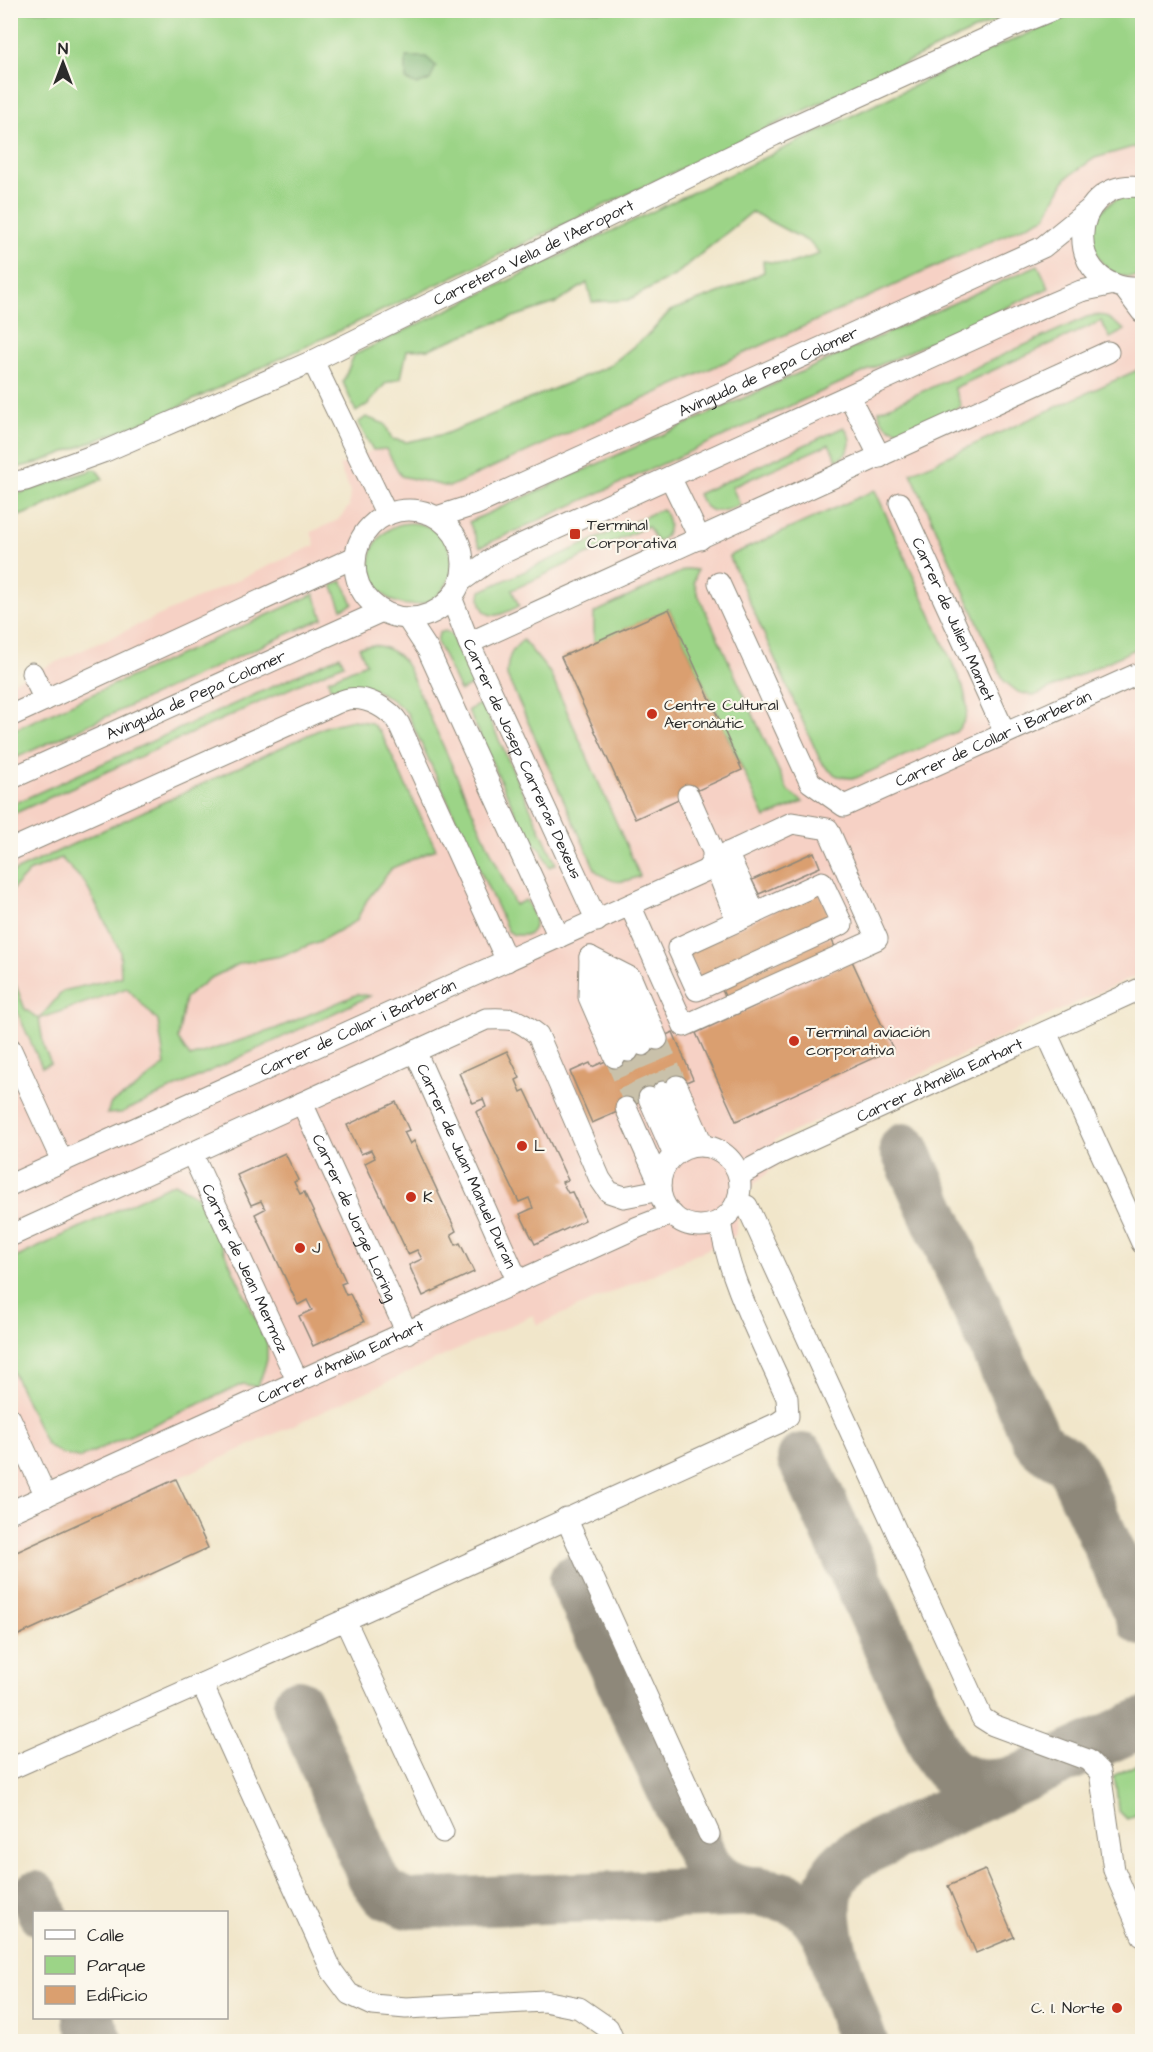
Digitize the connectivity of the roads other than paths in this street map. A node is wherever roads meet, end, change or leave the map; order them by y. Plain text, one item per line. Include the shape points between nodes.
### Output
1 (1052, 10) edge
2 (1143, 187) edge
3 (1090, 209) junction
4 (1127, 287) edge
5 (1143, 312) edge
6 (1108, 352) dead end
7 (314, 361) junction
8 (849, 396) junction
9 (880, 457) junction
10 (670, 477) junction
11 (10, 483) edge
12 (900, 503) dead end
13 (387, 515) junction
14 (437, 517) junction
15 (700, 539) junction
16 (355, 557) junction
17 (719, 584) dead end
18 (456, 590) junction
19 (382, 611) junction
20 (407, 618) junction
21 (469, 643) junction
22 (1143, 672) edge
23 (32, 673) dead end
24 (45, 700) junction
25 (10, 716) edge
26 (1005, 734) junction
27 (10, 779) edge
28 (688, 795) dead end
29 (10, 850) edge
30 (716, 861) junction
31 (630, 905) junction
32 (746, 917) junction
33 (578, 929) junction
34 (590, 957) junction
35 (507, 961) junction
36 (1143, 988) edge
37 (604, 990) junction
38 (1046, 1032) junction
39 (10, 1048) edge
40 (415, 1051) junction
41 (650, 1098) junction
42 (302, 1103) junction
43 (192, 1154) junction
44 (62, 1161) junction
45 (675, 1165) junction
46 (740, 1175) junction
47 (10, 1185) edge
48 (736, 1204) junction
49 (672, 1215) junction
50 (720, 1221) junction
51 (10, 1236) edge
52 (1143, 1243) edge
53 (518, 1282) junction
54 (406, 1333) junction
55 (298, 1382) junction
56 (10, 1418) edge
57 (46, 1496) junction
58 (10, 1512) edge
59 (566, 1518) junction
60 (345, 1620) junction
61 (202, 1684) junction
62 (10, 1769) edge
63 (443, 1832) dead end
64 (709, 1834) dead end
65 (1143, 1935) edge
66 (614, 2042) edge

1 - 7 street, Carretera Vella de l'Aeroport via 774,135
2 - 3 street, Avinguda de Pepa Colomer via 1117,188
3 - 4 street via 1082,231 1086,259 1097,274
3 - 14 street, Avinguda de Pepa Colomer via 1043,247 477,504
4 - 5 street
4 - 8 street via 1081,291
6 - 9 street
7 - 11 street, Carretera Vella de l'Aeroport via 104,452
7 - 13 street
8 - 9 street
8 - 10 street
9 - 15 street
10 - 15 street
10 - 18 street via 496,556
12 - 26 street, Carrer de Julien Mamet
13 - 14 street via 411,510
13 - 16 street via 370,526
14 - 18 street via 459,543 464,567
15 - 21 street
16 - 19 street via 356,576 363,593
16 - 24 street
17 - 26 street, Carrer de Collar i Barberán via 810,782 844,806
18 - 20 street via 431,614
18 - 21 street, Carrer de Josep Carreras Dexeus
19 - 20 street
19 - 27 street, Avinguda de Pepa Colomer
20 - 33 street
21 - 33 street, Carrer de Josep Carreras Dexeus
22 - 26 street, Carrer de Collar i Barberán
23 - 24 street
24 - 25 street
28 - 30 street
29 - 35 street via 348,699 364,700 383,708 399,724
30 - 31 street, Carrer de Collar i Barberán
30 - 31 street, Carrer de Collar i Barberán via 792,823 828,829 877,939 684,1026
30 - 32 street via 717,870
31 - 33 street, Carrer de Collar i Barberán
32 - 32 street via 678,948 697,990 842,924 822,882
33 - 34 street
33 - 35 street, Carrer de Collar i Barberán
34 - 37 street
34 - 37 street
35 - 44 street, Carrer de Collar i Barberán
36 - 38 street, Carrer d'Amèlia Earhart
37 - 37 street via 630,1050
38 - 46 street, Carrer d'Amèlia Earhart
38 - 52 street
39 - 44 street
40 - 42 street
40 - 45 street via 486,1019 522,1022 538,1035 609,1192 624,1197
40 - 53 street, Carrer de Juan Manuel Duran
41 - 45 street
41 - 45 street
41 - 45 street
42 - 43 street
42 - 54 street, Carrer de Jorge Loring
43 - 51 street
43 - 55 street, Carrer de Jean Mermoz
44 - 47 street, Carrer de Collar i Barberán
45 - 46 street via 718,1149 728,1156
45 - 49 street via 664,1204
46 - 48 street
48 - 50 street
48 - 65 street via 747,1206 982,1718 1088,1760 1100,1772 1114,1870
49 - 50 street via 700,1226
49 - 53 street, Carrer d'Amèlia Earhart
50 - 59 street via 732,1272 787,1398 788,1416
53 - 54 street, Carrer d'Amèlia Earhart
54 - 55 street, Carrer d'Amèlia Earhart
55 - 57 street, Carrer d'Amèlia Earhart
56 - 57 street
57 - 58 street, Carrer d'Amèlia Earhart
59 - 60 street
59 - 64 street
60 - 61 street
60 - 63 street
61 - 62 street
61 - 66 street via 332,1971 349,1994 373,2004 406,2008 544,2001 579,2008 608,2028

